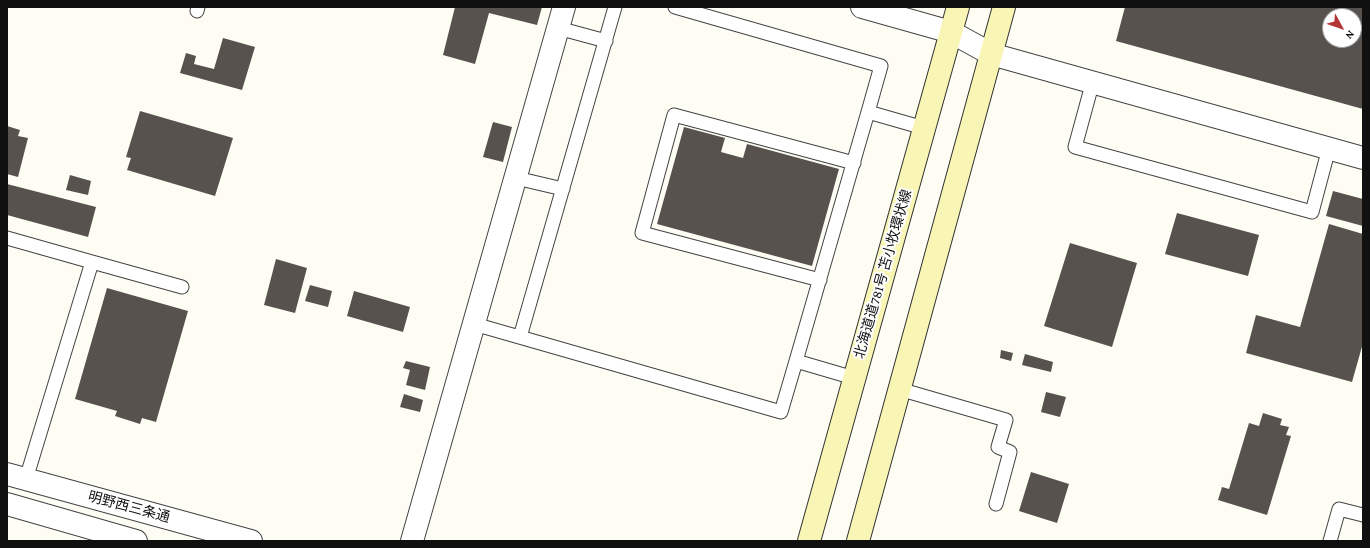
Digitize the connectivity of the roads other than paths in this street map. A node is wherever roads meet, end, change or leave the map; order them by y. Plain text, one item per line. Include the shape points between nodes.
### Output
1 (564, 7) edge
2 (615, 7) edge
3 (675, 7) edge
4 (862, 7) edge
5 (958, 7) edge
6 (1004, 7) edge
7 (558, 28) junction
8 (951, 32) junction
9 (606, 41) junction
10 (991, 54) junction
11 (1093, 81) junction
12 (868, 112) junction
13 (924, 128) junction
14 (1329, 148) junction
15 (1363, 158) edge
16 (854, 163) junction
17 (516, 178) junction
18 (563, 189) junction
19 (7, 238) edge
20 (92, 262) junction
21 (820, 280) junction
22 (182, 287) dead end
23 (474, 324) junction
24 (520, 337) junction
25 (796, 361) junction
26 (854, 378) junction
27 (899, 389) junction
28 (17, 477) edge
29 (7, 504) edge
30 (996, 504) dead end
31 (1363, 515) edge
32 (136, 541) edge
33 (252, 541) edge
34 (412, 541) edge
35 (809, 541) edge
36 (858, 541) edge
37 (1330, 541) edge

1 - 7 street
2 - 9 lane
3 - 12 lane via 881,66
4 - 8 street
5 - 8 main road, 北海道道781号 苫小牧環状線
6 - 10 main road
7 - 9 lane
7 - 17 street
8 - 10 street
8 - 13 main road, 北海道道781号 苫小牧環状線
9 - 18 lane
10 - 11 street
10 - 27 main road
11 - 14 street
11 - 14 lane via 1075,147 1312,212
12 - 13 lane
12 - 16 lane
13 - 26 main road, 北海道道781号 苫小牧環状線
14 - 15 street
16 - 21 lane
16 - 21 lane via 674,115 642,233
17 - 18 lane
17 - 23 street
18 - 24 lane
19 - 20 lane
20 - 22 lane
20 - 28 lane
21 - 25 lane
23 - 24 lane
23 - 34 street
24 - 25 lane via 781,412
25 - 26 lane
26 - 35 main road, 北海道道781号 苫小牧環状線
27 - 30 lane via 1006,420 998,447 1010,452
27 - 36 main road
28 - 33 street, 明野西三条通
29 - 32 street
31 - 37 lane via 1339,509

